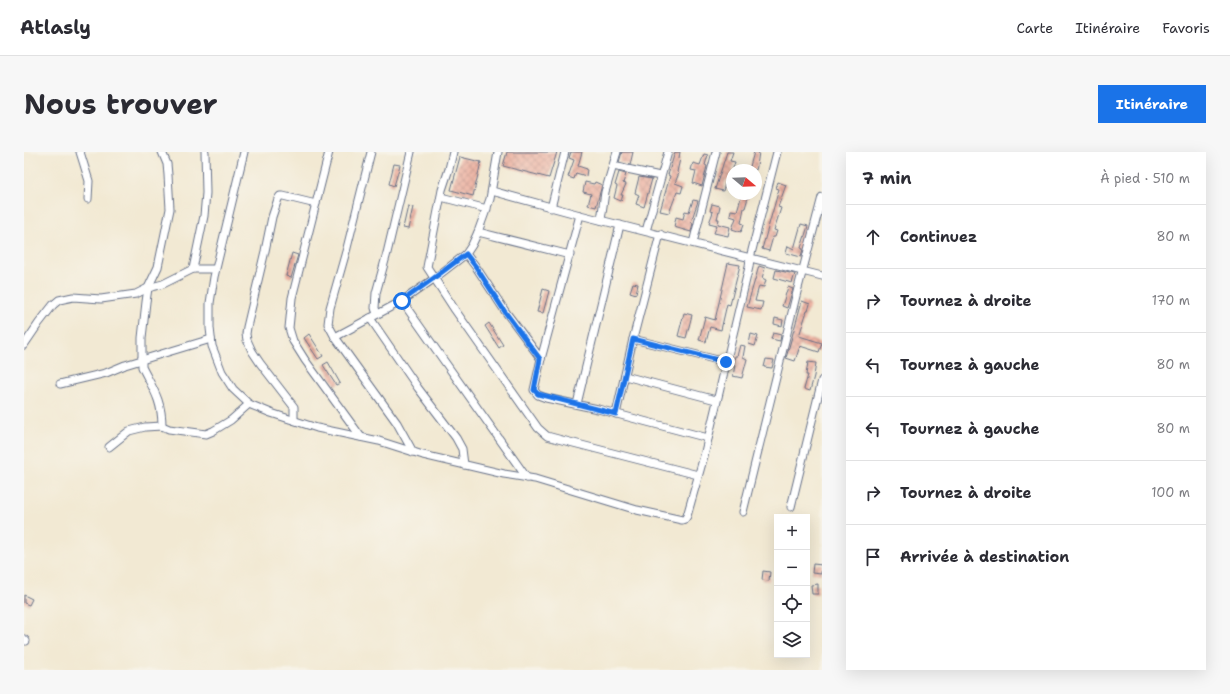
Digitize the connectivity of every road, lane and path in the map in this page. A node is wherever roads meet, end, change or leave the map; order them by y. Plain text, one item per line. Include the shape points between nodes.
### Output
1 (80, 152) edge
2 (162, 152) edge
3 (205, 152) edge
4 (244, 152) edge
5 (330, 152) edge
6 (371, 152) edge
7 (411, 152) edge
8 (453, 152) edge
9 (498, 152) edge
10 (565, 152) edge
11 (617, 152) edge
12 (668, 152) edge
13 (716, 152) edge
14 (776, 152) edge
15 (613, 166) junction
16 (660, 176) junction
17 (492, 191) junction
18 (441, 197) junction
19 (822, 197) edge
20 (88, 199) dead end
21 (316, 204) junction
22 (551, 208) junction
23 (487, 209) junction
24 (580, 215) junction
25 (601, 220) junction
26 (620, 225) junction
27 (646, 231) junction
28 (478, 232) junction
29 (660, 234) junction
30 (693, 244) junction
31 (466, 254) junction
32 (570, 255) junction
33 (750, 258) junction
34 (193, 269) junction
35 (215, 269) junction
36 (802, 271) junction
37 (822, 276) edge
38 (434, 278) junction
39 (148, 288) junction
40 (402, 301) junction
41 (374, 316) junction
42 (335, 337) junction
43 (210, 339) junction
44 (633, 339) junction
45 (24, 345) edge
46 (540, 359) junction
47 (142, 360) junction
48 (726, 362) junction
49 (625, 376) junction
50 (822, 380) edge
51 (60, 384) dead end
52 (716, 400) junction
53 (250, 404) junction
54 (577, 404) junction
55 (616, 414) junction
56 (294, 420) junction
57 (162, 426) junction
58 (361, 437) junction
59 (708, 438) junction
60 (109, 447) dead end
61 (413, 452) junction
62 (464, 465) junction
63 (698, 475) junction
64 (527, 478) junction
65 (791, 508) dead end
66 (743, 512) dead end

1 - 20 street via 90,181
2 - 39 street via 167,164 170,209 158,267
3 - 34 street via 204,216
4 - 35 street
5 - 21 street
6 - 42 street via 329,312 328,324
7 - 41 street via 374,301
8 - 18 street
9 - 17 street
10 - 22 street
11 - 15 street
12 - 16 street
13 - 30 street
14 - 33 street
15 - 16 street
15 - 25 street via 605,192
16 - 27 street
17 - 22 street
17 - 23 street
18 - 23 street
18 - 38 street via 427,262
19 - 36 street
21 - 56 street via 283,196 278,198 246,327 247,340 252,351 294,407
21 - 58 street via 292,298 289,328 293,341 305,360
22 - 24 street
23 - 28 street
24 - 25 street
24 - 32 street
25 - 26 street
26 - 27 street
26 - 54 street
27 - 29 street
28 - 31 street
28 - 32 street
29 - 30 street
29 - 44 street
30 - 33 street
31 - 38 street
31 - 46 street
32 - 46 street
33 - 36 street
33 - 48 street
34 - 35 street
34 - 39 street via 164,284
35 - 43 street via 210,303
36 - 37 street
36 - 66 street
38 - 40 street
38 - 63 street via 542,433
39 - 45 street via 136,294 59,300 38,323
39 - 47 street
40 - 41 street
40 - 64 street
41 - 42 street
41 - 62 street via 418,388 456,438 462,449
42 - 61 street via 397,423
43 - 47 street
43 - 53 street via 217,362 227,381
44 - 48 street
44 - 49 street
46 - 54 street via 534,390 546,398
47 - 51 street via 106,373
47 - 57 street via 142,367 161,407
48 - 52 street
49 - 52 street
49 - 55 street
50 - 65 street
52 - 59 street
53 - 56 street via 271,414
53 - 57 street via 231,420 206,434
54 - 55 street
55 - 59 street
56 - 58 street via 317,428
57 - 60 street via 129,431
58 - 61 street
59 - 63 street
61 - 62 street
62 - 64 street
63 - 64 street via 687,516 682,520 637,510

